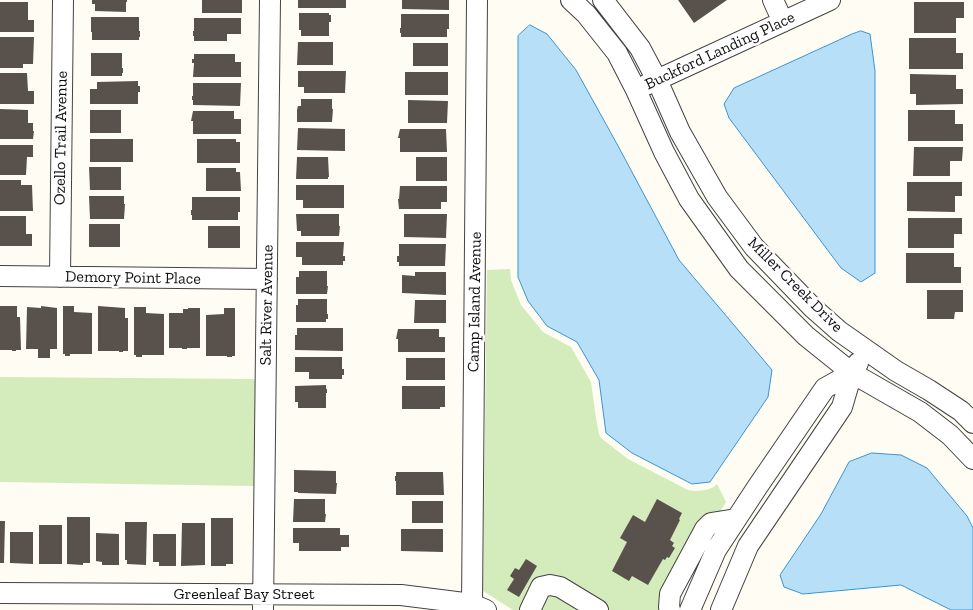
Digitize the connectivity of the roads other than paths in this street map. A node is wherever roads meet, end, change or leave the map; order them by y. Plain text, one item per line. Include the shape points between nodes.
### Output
1 (63, 0) edge
2 (270, 0) edge
3 (477, 0) edge
4 (571, 0) edge
5 (603, 0) edge
6 (773, 0) edge
7 (830, 0) edge
8 (783, 22) junction
9 (657, 80) junction
10 (636, 90) junction
11 (0, 276) edge
12 (60, 277) junction
13 (267, 279) junction
14 (866, 351) junction
15 (852, 373) junction
16 (973, 423) edge
17 (973, 459) edge
18 (736, 519) junction
19 (0, 593) edge
20 (56, 602) edge
21 (263, 602) edge
22 (479, 607) edge
23 (530, 610) edge
24 (598, 610) edge
25 (670, 610) edge
26 (690, 610) edge
27 (721, 610) edge

1 - 12 street, Ozello Trail Avenue
2 - 13 street, Salt River Avenue
3 - 22 street, Camp Island Avenue
4 - 10 street, Miller Creek Drive via 617,53
5 - 9 street, Miller Creek Drive via 640,48
6 - 8 street
7 - 8 street, Buckford Landing Place
8 - 9 street, Buckford Landing Place
9 - 10 street, Buckford Landing Place
9 - 14 street, Miller Creek Drive via 680,132 717,197 754,247 813,308
10 - 15 street, Miller Creek Drive via 689,200 738,269 806,336
11 - 12 street, Demory Point Place
12 - 13 street, Demory Point Place
13 - 21 street, Salt River Avenue
14 - 15 street
14 - 16 street, Miller Creek Drive via 961,411
15 - 17 street, Miller Creek Drive via 920,412 950,435
15 - 18 street via 825,388
15 - 27 street via 842,407 748,546
18 - 25 street via 711,522 705,529 670,594
18 - 26 street via 716,550
19 - 20 street, Greenleaf Bay Street
20 - 21 street, Greenleaf Bay Street
21 - 22 street, Greenleaf Bay Street via 401,595
23 - 24 street via 541,588 550,585 560,586

